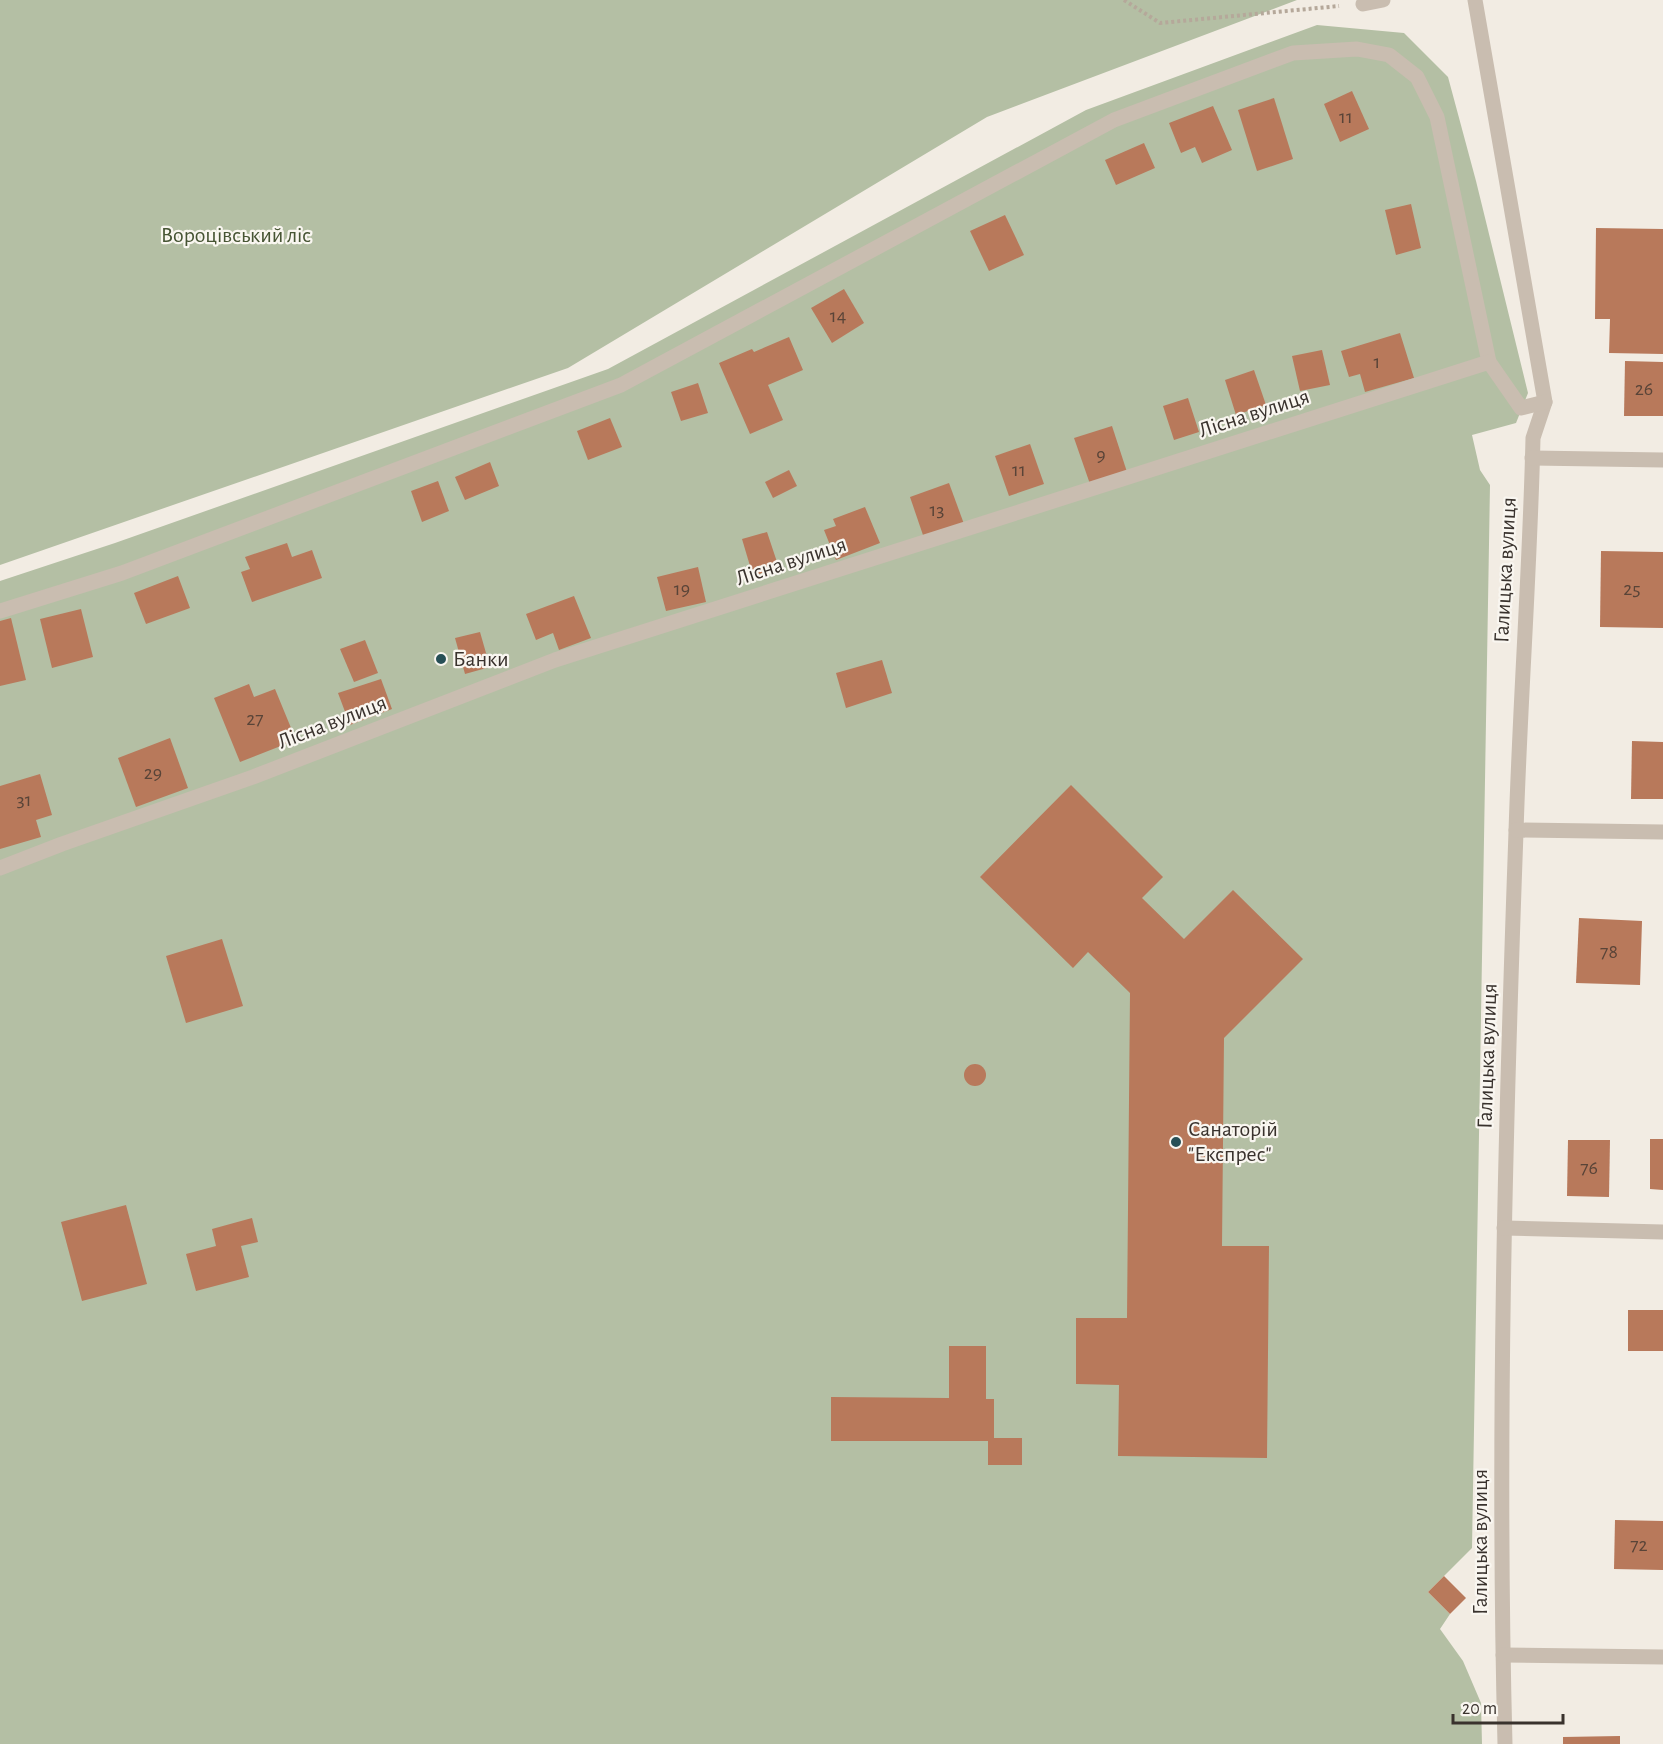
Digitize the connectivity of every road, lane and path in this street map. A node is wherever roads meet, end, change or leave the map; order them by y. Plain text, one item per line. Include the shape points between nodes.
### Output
1 (1124, 0) edge
2 (1383, 0) edge
3 (1475, 0) edge
4 (1363, 4) joint
5 (1490, 362) junction
6 (1545, 402) junction
7 (1532, 458) junction
8 (1663, 460) edge
9 (0, 611) edge
10 (1516, 830) junction
11 (1663, 832) edge
12 (0, 868) edge
13 (1504, 1228) junction
14 (1663, 1232) edge
15 (1503, 1655) junction
16 (1663, 1657) edge
17 (1505, 1744) edge

1 - 4 path via 1160,23
2 - 4 street
3 - 6 street
5 - 6 street via 1521,408
5 - 9 street via 1437,117 1417,77 1389,55 1357,49 1293,53 1114,120 621,384 122,573
5 - 12 street, Лісна вулиця via 555,660 253,777
6 - 7 street, Галицька вулиця via 1533,438
7 - 8 street
7 - 10 street, Галицька вулиця
10 - 11 street
10 - 13 street, Галицька вулиця
13 - 14 street
13 - 15 street, Галицька вулиця
15 - 16 street
15 - 17 street, Галицька вулиця

